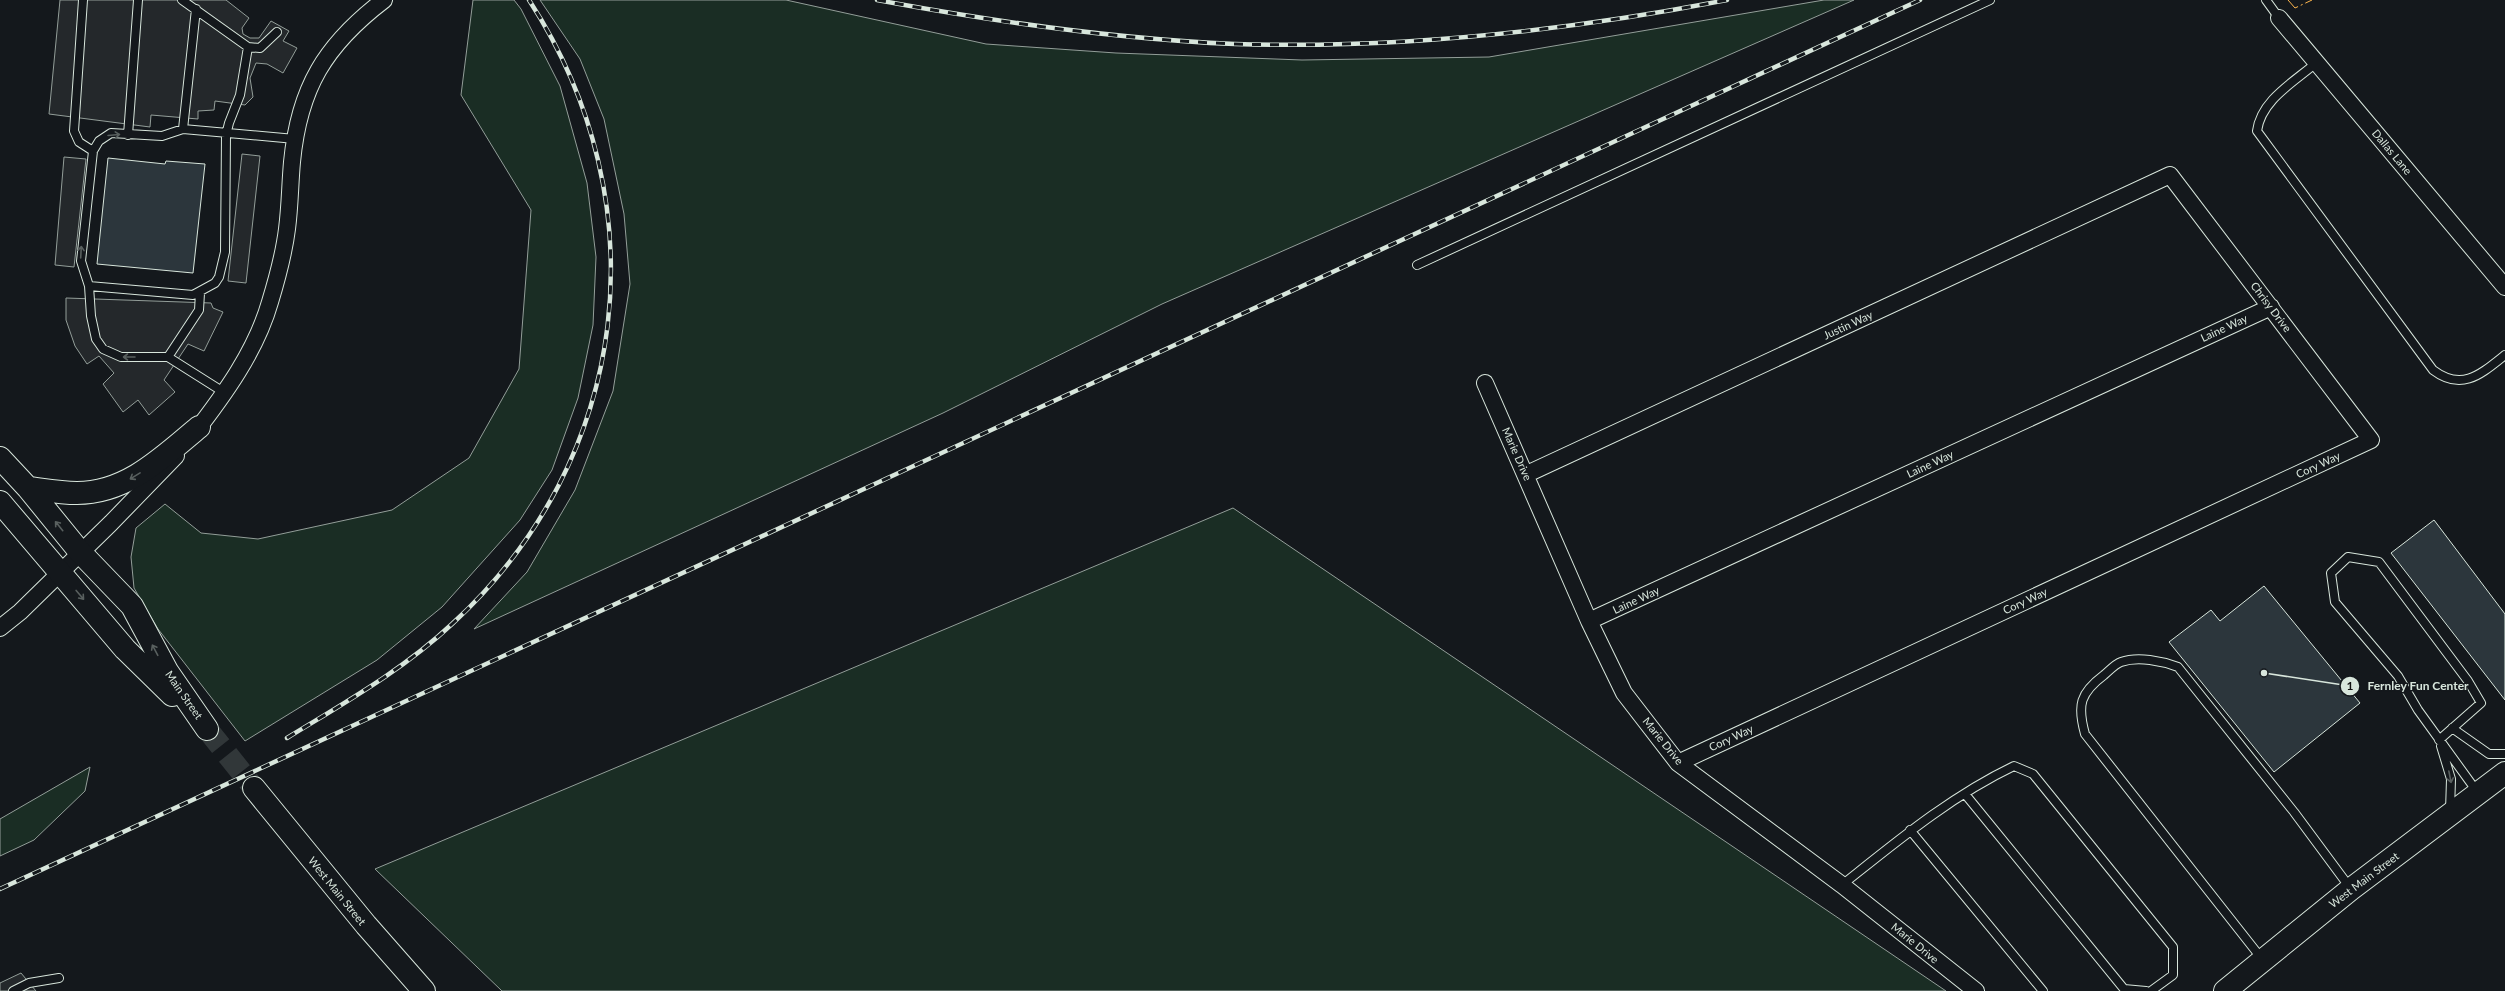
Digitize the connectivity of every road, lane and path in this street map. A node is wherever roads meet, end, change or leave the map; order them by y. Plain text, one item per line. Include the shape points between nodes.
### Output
1 (83, 0) edge
2 (138, 0) edge
3 (182, 0) edge
4 (384, 0) edge
5 (1990, 0) edge
6 (2266, 0) edge
7 (196, 10) junction
8 (2279, 18) joint
9 (277, 32) dead end
10 (248, 47) junction
11 (2316, 63) junction
12 (183, 129) junction
13 (128, 135) junction
14 (226, 135) junction
15 (295, 139) junction
16 (93, 151) junction
17 (2170, 176) joint
18 (1416, 265) dead end
19 (89, 286) junction
20 (2505, 287) edge
21 (200, 293) junction
22 (2271, 307) junction
23 (2505, 355) edge
24 (168, 357) junction
25 (1485, 383) dead end
26 (225, 393) junction
27 (199, 427) junction
28 (2371, 440) joint
29 (0, 458) edge
30 (1526, 474) junction
31 (28, 488) junction
32 (0, 502) edge
33 (80, 552) junction
34 (60, 572) junction
35 (1589, 622) junction
36 (0, 628) edge
37 (2452, 728) junction
38 (2439, 740) junction
39 (2505, 754) edge
40 (1678, 763) junction
41 (2505, 773) edge
42 (254, 788) tunnel mouth
43 (1965, 794) junction
44 (2478, 794) junction
45 (2449, 816) junction
46 (1910, 830) junction
47 (1842, 885) junction
48 (2351, 889) junction
49 (2263, 960) junction
50 (58, 978) dead end
51 (13, 991) edge
52 (424, 991) edge
53 (1976, 991) edge
54 (2043, 991) edge
55 (2146, 991) edge
56 (2151, 991) edge
57 (2225, 991) edge

1 - 16 lane via 74,131 79,142
2 - 13 lane
3 - 7 lane
4 - 15 street via 347,30 317,71 302,106
5 - 18 lane
6 - 8 lane
7 - 10 lane
7 - 12 lane
8 - 11 street, Dallas Lane
9 - 10 lane via 260,48
10 - 14 lane via 240,95
11 - 20 street, Dallas Lane
11 - 23 lane via 2265,107 2258,121 2257,131 2433,370 2457,382 2481,374
12 - 13 lane via 162,136
12 - 14 lane
16 -> 13 lane via 106,136
14 - 15 lane
14 - 21 lane via 225,252 219,277
15 - 26 street via 287,231 270,303 250,349
19 -> 16 lane via 81,260
17 - 22 street, Chrisy Drive
17 - 30 street, Justin Way
19 - 21 lane via 193,295
24 -> 19 lane via 121,357 103,349 96,339
21 - 24 lane via 199,310
22 - 28 street, Chrisy Drive
22 - 35 street, Laine Way
24 - 26 lane
25 - 30 street, Marie Drive
26 - 27 street
27 -> 31 main road via 162,458 120,485 78,493
27 - 33 street via 150,485
28 - 40 street, Cory Way
29 - 31 main road, Main Street
30 - 35 street, Marie Drive
33 -> 31 main road, Main Street
32 - 34 main road, Main Street
33 - 34 street
34 -> 33 main road, Main Street via 125,649 207,729 166,671 132,606
34 - 36 street
35 - 40 street, Marie Drive via 1624,693
37 - 38 lane
37 - 38 lane via 2481,703 2468,681 2379,562 2348,558 2331,573 2336,602 2398,676
37 - 39 lane via 2489,754
38 - 44 lane
38 -> 45 lane via 2451,779
40 - 47 street, Marie Drive
41 - 44 main road, West Main Street
42 - 52 main road, West Main Street via 366,925
43 - 46 lane
43 - 55 lane via 2124,989
43 - 56 lane via 2014,766 2033,774 2173,947 2173,975
44 - 45 main road, West Main Street
45 - 48 main road, West Main Street
46 - 47 lane
46 - 54 lane
47 - 53 street, Marie Drive
48 - 49 main road, West Main Street
48 - 49 lane via 2294,812 2178,667 2165,662 2120,662 2091,685 2082,699 2080,714 2085,734
49 - 57 main road, West Main Street
50 - 51 lane via 29,983

